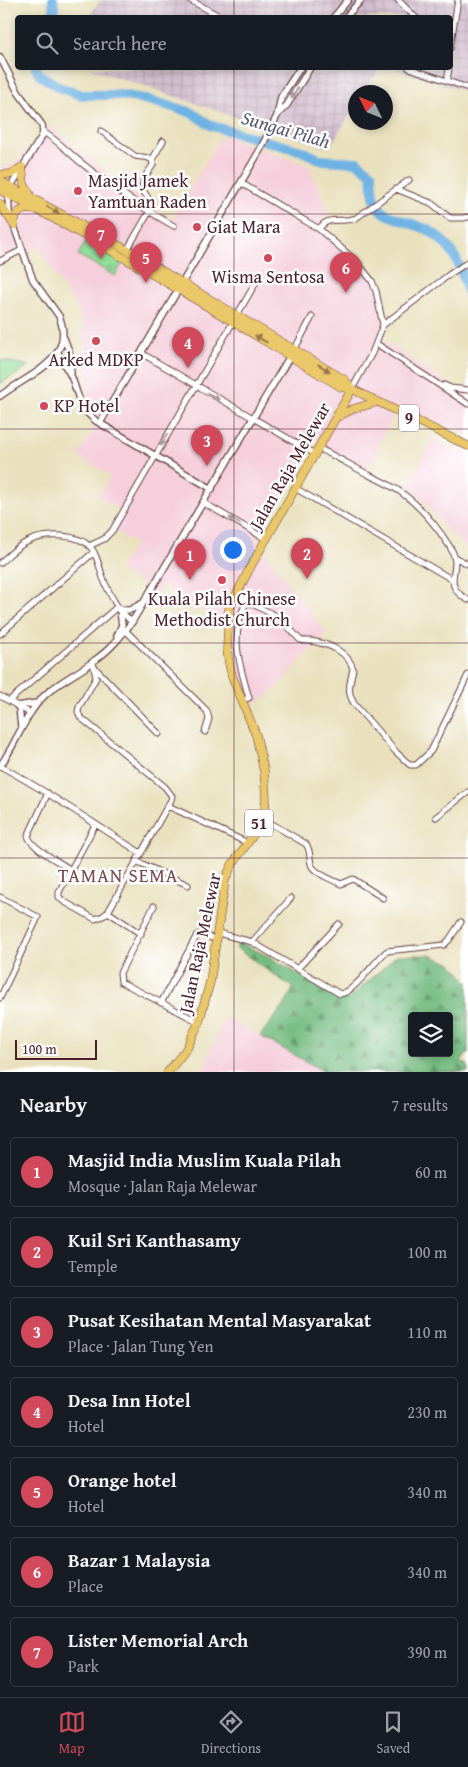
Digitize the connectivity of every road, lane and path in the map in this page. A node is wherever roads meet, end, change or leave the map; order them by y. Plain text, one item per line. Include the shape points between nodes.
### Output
1 (190, 0) edge
2 (348, 0) edge
3 (361, 0) edge
4 (398, 0) edge
5 (458, 0) edge
6 (337, 12) junction
7 (218, 15) edge
8 (335, 15) edge
9 (340, 15) edge
10 (347, 15) edge
11 (413, 15) edge
12 (453, 22) edge
13 (0, 57) edge
14 (299, 70) edge
15 (309, 70) edge
16 (415, 70) edge
17 (449, 70) edge
18 (447, 81) junction
19 (468, 88) edge
20 (276, 116) junction
21 (101, 131) dead end
22 (43, 132) junction
23 (164, 141) dead end
24 (152, 160) junction
25 (22, 167) junction
26 (0, 175) edge
27 (409, 180) dead end
28 (0, 181) edge
29 (241, 182) junction
30 (396, 189) junction
31 (0, 190) edge
32 (9, 190) junction
33 (31, 197) junction
34 (0, 204) edge
35 (150, 212) junction
36 (46, 214) junction
37 (468, 217) edge
38 (14, 225) junction
39 (174, 226) dead end
40 (318, 229) junction
41 (22, 250) junction
42 (127, 250) junction
43 (0, 260) edge
44 (468, 262) edge
45 (255, 284) dead end
46 (180, 286) junction
47 (312, 318) dead end
48 (235, 319) junction
49 (383, 325) junction
50 (62, 334) junction
51 (377, 344) junction
52 (58, 353) junction
53 (141, 353) junction
54 (292, 353) junction
55 (72, 378) junction
56 (434, 381) junction
57 (196, 386) junction
58 (352, 389) junction
59 (468, 390) edge
60 (0, 396) edge
61 (377, 402) junction
62 (468, 404) edge
63 (335, 418) junction
64 (253, 419) junction
65 (100, 424) junction
66 (468, 446) edge
67 (316, 451) junction
68 (155, 456) junction
69 (295, 488) junction
70 (212, 489) junction
71 (204, 503) junction
72 (266, 539) junction
73 (89, 546) junction
74 (94, 552) junction
75 (456, 558) junction
76 (0, 563) edge
77 (468, 564) edge
78 (453, 580) junction
79 (149, 595) junction
80 (235, 595) junction
81 (468, 600) edge
82 (247, 601) junction
83 (119, 609) junction
84 (132, 622) junction
85 (125, 630) junction
86 (0, 634) edge
87 (106, 652) junction
88 (94, 665) junction
89 (468, 676) edge
90 (0, 696) edge
91 (243, 700) junction
92 (8, 701) junction
93 (38, 703) junction
94 (18, 707) junction
95 (30, 713) junction
96 (22, 729) junction
97 (205, 732) dead end
98 (160, 734) dead end
99 (0, 766) edge
100 (468, 792) edge
101 (48, 793) junction
102 (168, 806) junction
103 (436, 817) dead end
104 (262, 818) junction
105 (95, 825) junction
106 (248, 843) junction
107 (140, 853) junction
108 (136, 861) junction
109 (71, 870) junction
110 (188, 884) dead end
111 (0, 896) edge
112 (291, 898) dead end
113 (383, 898) dead end
114 (154, 906) dead end
115 (108, 912) junction
116 (461, 922) dead end
117 (339, 924) dead end
118 (141, 934) junction
119 (218, 937) junction
120 (252, 942) junction
121 (298, 968) junction
122 (0, 998) edge
123 (161, 1003) junction
124 (199, 1022) junction
125 (174, 1064) junction
126 (162, 1072) edge
127 (168, 1072) edge

1 - 7 street
2 - 6 street
3 - 10 street
4 - 11 street
5 - 12 street
6 - 8 street
6 - 9 street
13 - 22 street
14 - 20 street via 281,97
15 -> 20 street via 287,105
16 - 18 street
17 - 18 street
18 - 19 street
20 - 29 street
21 - 24 street via 135,156
22 - 25 street
22 - 35 street
23 - 24 street
24 - 35 street via 153,165 144,178 142,189 152,204
25 - 26 main road via 11,174
25 - 32 street
25 - 33 main road via 24,184
27 - 30 street
28 - 32 main road, 9
29 - 40 street
29 - 46 street
30 - 37 street via 431,203 450,218
30 - 40 street via 356,218 328,221
31 - 32 main road, 9
32 - 33 main road, 9
32 - 36 main road, 9
32 - 38 street via 9,212
33 -> 42 main road, 9
34 - 38 main road
35 - 39 street
35 - 42 street
36 - 38 main road via 23,209 16,215
36 - 46 main road, 9
38 - 41 street
40 - 49 street via 357,262 372,281
41 - 43 street
41 - 50 street via 33,280 59,316
42 - 46 main road, 9
44 - 49 street
45 - 48 street
46 - 48 main road, 9
46 - 53 street
47 - 54 street
48 - 54 main road, 9
48 - 57 street
49 - 51 street
50 - 52 street
50 - 55 street via 69,351
51 - 56 street
51 - 58 street
52 - 55 street
52 - 60 street via 48,365
53 - 57 street
53 - 65 street
54 - 58 main road, 9 via 341,387
54 - 64 street
55 - 65 street via 82,408
56 - 59 street
56 - 62 street
57 -> 64 street
57 -> 68 street
58 - 61 main road, 9
58 - 63 main road, Jalan Raja Melewar / 51
61 - 63 main road
61 - 66 main road, 9
63 - 67 main road, Jalan Raja Melewar / 51
64 - 67 street
64 - 70 street
65 - 68 street
67 - 69 main road, Jalan Raja Melewar / 51
67 - 75 street via 404,494 443,537
68 - 70 street
68 - 73 street via 112,531
69 - 72 main road, Jalan Raja Melewar / 51
69 - 78 street
70 - 71 street
72 -> 71 street
71 - 79 street
72 - 80 main road, Jalan Raja Melewar / 51
73 - 74 street
73 - 76 street via 67,536 35,539 23,544
74 - 83 street
74 - 86 street
75 - 77 street
75 - 78 street
78 - 81 street via 454,589
79 - 83 street via 137,607
79 - 84 street
80 - 82 street
80 - 91 main road, Jalan Raja Melewar / 51 via 229,609 227,649 232,676
82 - 89 street via 280,618 300,640 320,643 346,656 353,668 350,697 410,766 416,765 431,750
82 - 91 street via 240,614 237,632 240,666 249,698
83 - 84 street
83 - 87 street via 120,631
83 - 92 street
84 - 85 street
85 - 87 street
85 - 97 street via 207,711 209,719
87 - 88 street
88 - 93 street via 57,686
88 - 98 street
88 - 102 street via 96,678 79,707 79,714 168,789 172,796
90 - 92 street
91 - 104 main road, Jalan Raja Melewar / 51 via 264,770 266,798
92 - 94 street
93 - 94 street
93 - 95 street
94 - 95 street
94 - 96 street
95 - 96 street
96 - 99 street
99 - 101 street
100 - 103 street
101 - 105 street
101 - 109 street via 29,840
102 - 106 street
102 - 107 street
104 - 106 main road, Jalan Raja Melewar / 51
104 - 113 street via 306,844 314,870 341,884 353,879
105 - 107 street
105 - 109 street
106 - 119 main road, Jalan Raja Melewar / 51 via 225,880
107 - 108 street
108 - 110 street
108 - 115 street
109 - 115 street via 59,892 63,901 95,919
111 - 122 street via 38,917
112 - 120 street
114 - 118 street
115 - 118 street
116 - 121 street via 444,945 387,951 343,994
117 - 121 street
118 - 123 street via 120,973 121,982
119 - 120 street
119 - 123 street via 197,935
119 - 124 main road, Jalan Raja Melewar / 51
120 - 121 street
123 - 124 street
124 - 125 main road, Jalan Raja Melewar / 51 via 191,1042
125 - 126 main road, Jalan Raja Melewar / 51
125 - 127 main road, Jalan Raja Melewar / 51

